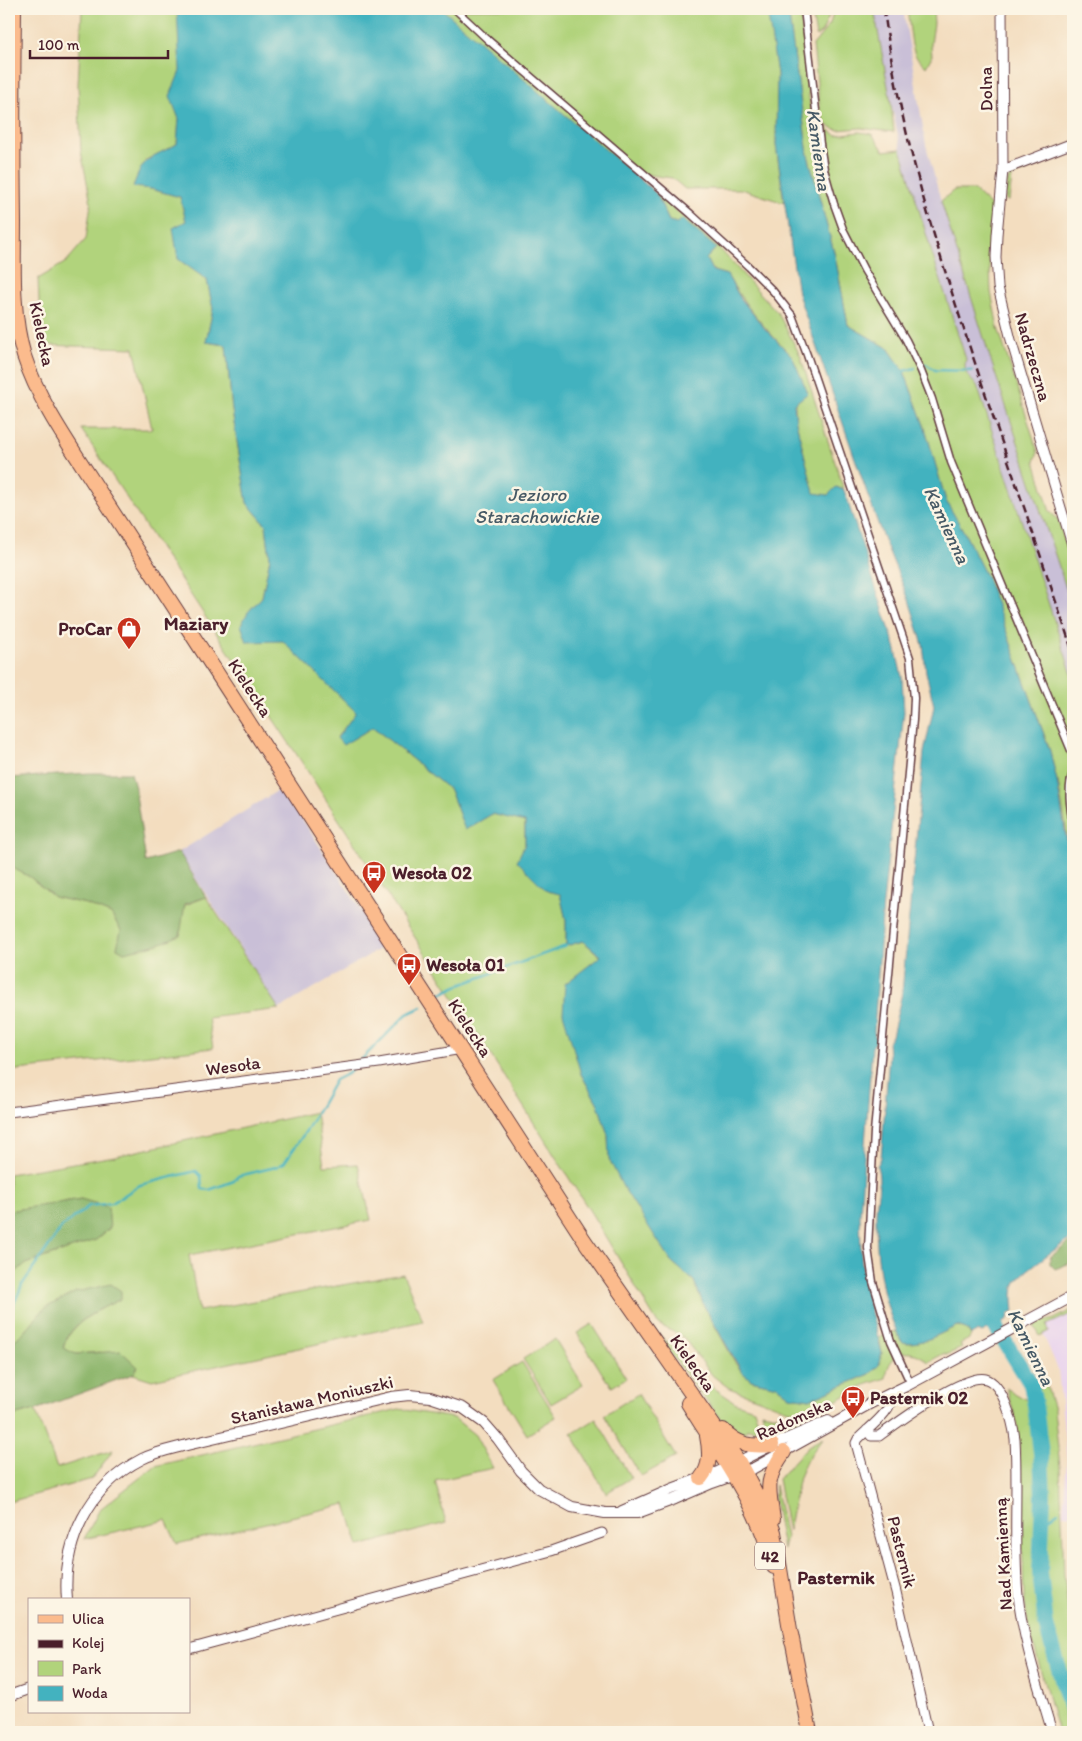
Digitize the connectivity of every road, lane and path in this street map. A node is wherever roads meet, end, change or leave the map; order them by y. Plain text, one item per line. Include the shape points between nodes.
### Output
1 (14, 9) edge
2 (455, 9) edge
3 (804, 9) edge
4 (1002, 9) edge
5 (1073, 143) edge
6 (1003, 170) junction
7 (1073, 548) edge
8 (1073, 755) edge
9 (1073, 772) edge
10 (1073, 824) edge
11 (462, 1049) junction
12 (9, 1112) edge
13 (593, 1252) junction
14 (1073, 1296) edge
15 (908, 1378) dead end
16 (891, 1394) junction
17 (873, 1402) junction
18 (701, 1406) junction
19 (867, 1430) junction
20 (705, 1431) junction
21 (772, 1445) junction
22 (784, 1452) junction
23 (737, 1469) junction
24 (701, 1478) junction
25 (619, 1512) junction
26 (774, 1532) junction
27 (602, 1533) dead end
28 (67, 1598) edge
29 (792, 1642) junction
30 (190, 1649) edge
31 (28, 1689) edge
32 (9, 1696) edge
33 (810, 1732) edge
34 (928, 1732) edge
35 (1052, 1732) edge

1 - 11 main road, Kielecka / 42 via 14,282 19,332 34,381 49,412 90,476
2 - 15 street via 723,242 773,291 792,315 910,658 913,720 874,1139 868,1248 873,1282 883,1315
3 - 8 street via 824,169 843,229 921,371 951,462
4 - 6 street, Dolna
5 - 6 street
6 - 7 street, Nadrzeczna via 996,257 999,291
9 - 10 street via 1070,779
11 - 12 street, Wesoła
11 - 13 main road, Kielecka / 42
13 - 18 main road, Kielecka / 42
13 - 20 main road, Kielecka / 42
14 - 16 street, Radomska
16 - 17 street, Radomska
16 - 19 street, Pasternik via 888,1408
17 - 21 street, Radomska
17 - 22 street, Radomska
18 - 21 main road via 737,1442 754,1447
18 - 23 main road, Kielecka / 42
19 - 34 street, Pasternik via 856,1443 896,1592
19 - 35 street, Nad Kamienną via 873,1437 879,1436 914,1411 977,1378 987,1379 998,1388 1014,1430 1016,1447 1018,1595 1026,1638
20 - 23 main road, Kielecka / 42
20 - 24 main road via 709,1460
21 - 23 street, Radomska
22 - 23 street, Radomska via 754,1468
22 - 26 main road via 769,1481
23 - 24 street, Stanisława Moniuszki
23 - 25 street, Stanisława Moniuszki via 676,1499 637,1512
23 - 26 main road, 42
23 - 29 main road, 42 via 773,1563
24 - 25 street, Stanisława Moniuszki
25 - 28 street, Stanisława Moniuszki via 600,1513 572,1507 543,1491 520,1471 484,1423 463,1408 425,1397 391,1397 164,1451 128,1468 100,1492 79,1524 68,1559
26 - 29 main road, 42
27 - 30 street via 551,1551
29 - 33 main road, 42
31 - 32 street

